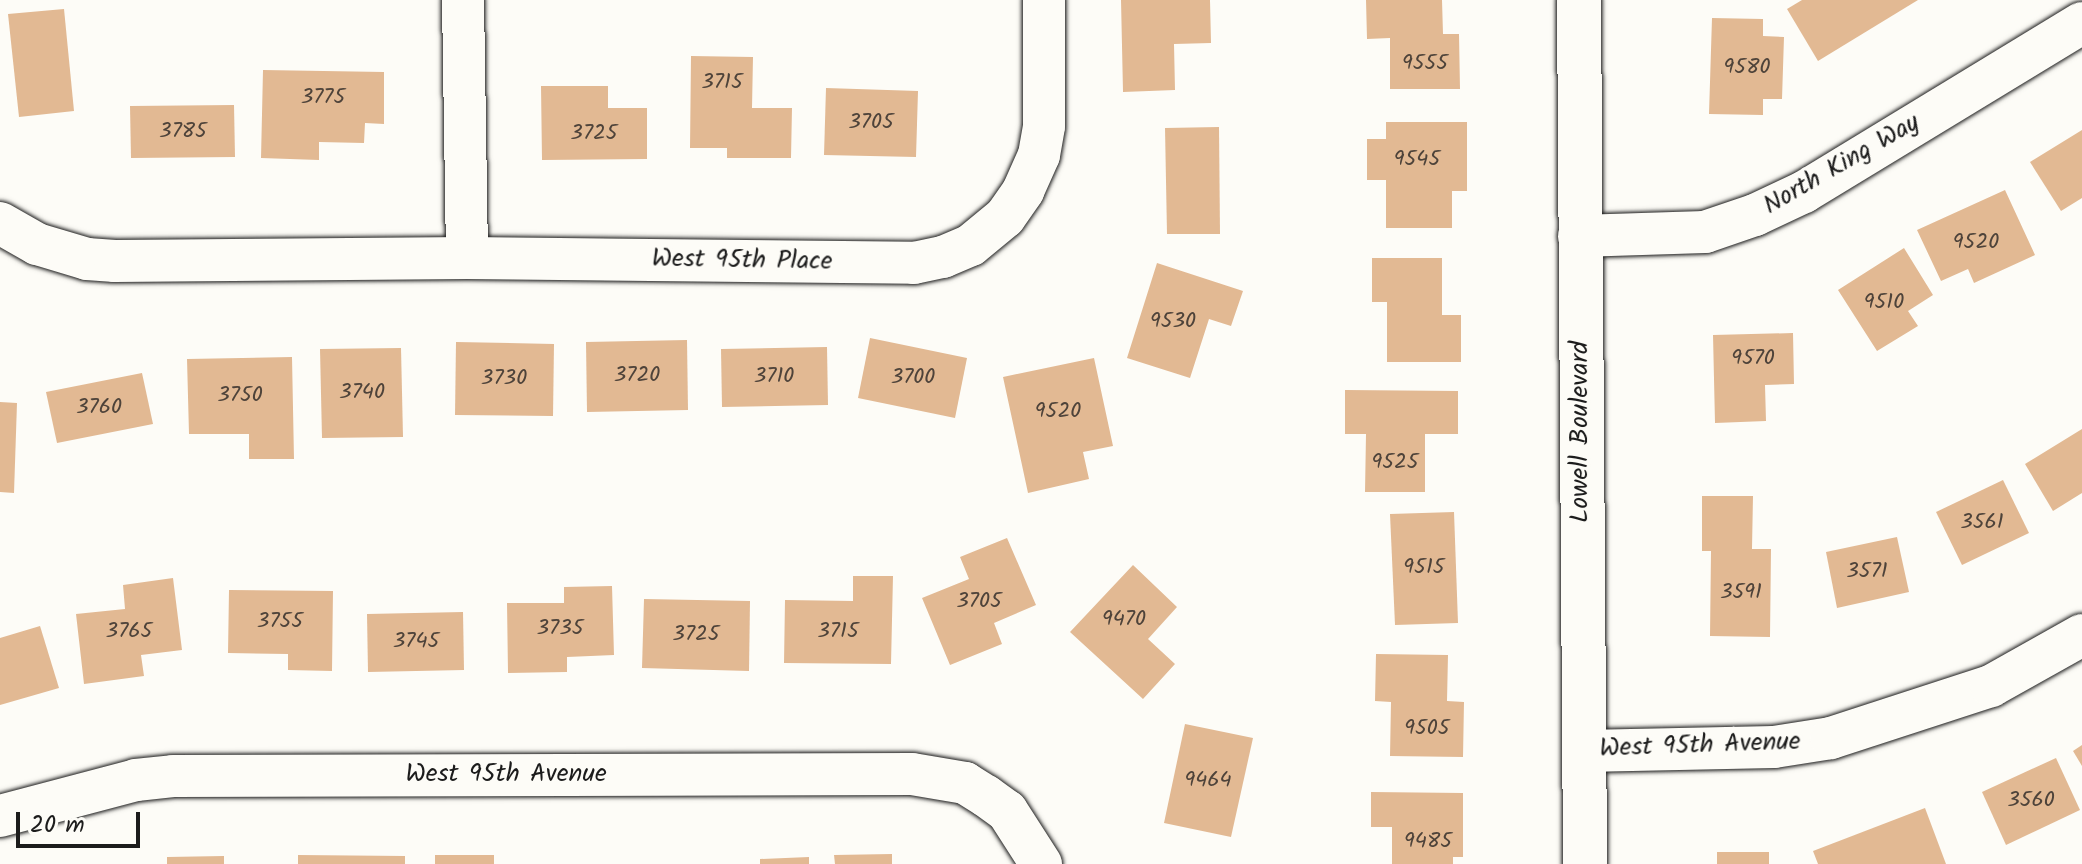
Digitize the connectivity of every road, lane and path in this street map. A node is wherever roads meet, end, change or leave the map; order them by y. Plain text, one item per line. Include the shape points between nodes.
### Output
1 (463, 0) edge
2 (1044, 0) edge
3 (1579, 0) edge
4 (2082, 23) edge
5 (8, 228) edge
6 (1579, 236) junction
7 (467, 258) junction
8 (2082, 635) edge
9 (1584, 751) junction
10 (0, 816) edge
11 (1041, 864) edge
12 (1585, 864) edge

1 - 7 street
2 - 7 street, West 95th Place via 1044,126 1039,155 1005,217 971,245 914,263
3 - 6 street, Lowell Boulevard
4 - 6 street, North King Way via 1804,192 1755,215 1705,232
5 - 7 street, West 95th Place via 87,259 115,261
6 - 9 street, Lowell Boulevard
8 - 9 street, West 95th Avenue via 1991,686 1831,738 1774,747
9 - 12 street, Lowell Boulevard
10 - 11 street, West 95th Avenue via 136,780 205,776 912,774 965,783 1007,811

